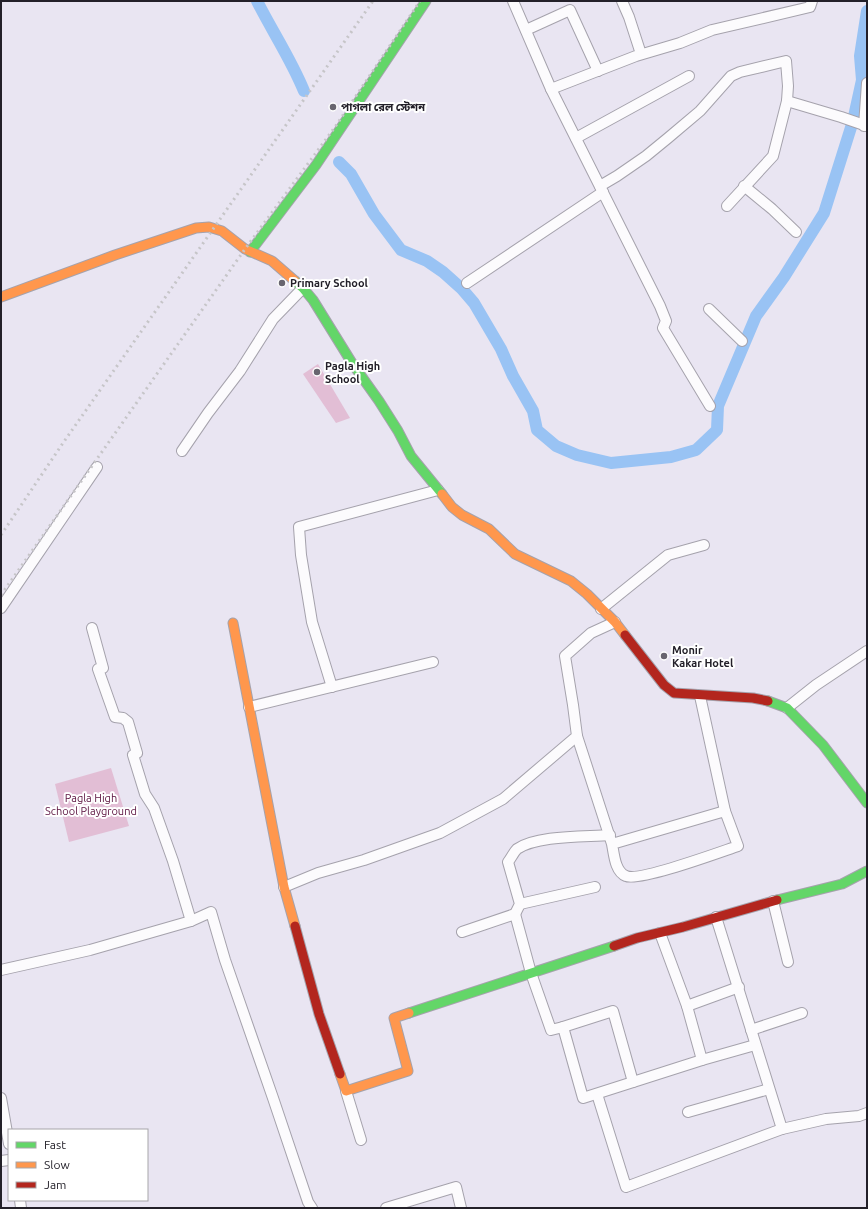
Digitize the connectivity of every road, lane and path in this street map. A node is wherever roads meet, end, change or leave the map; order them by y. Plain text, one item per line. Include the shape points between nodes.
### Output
1 (426, 1) edge
2 (513, 1) edge
3 (622, 1) edge
4 (812, 1) edge
5 (526, 30) junction
6 (641, 54) junction
7 (598, 70) junction
8 (689, 76) dead end
9 (867, 83) edge
10 (551, 88) junction
11 (787, 102) junction
12 (866, 126) edge
13 (576, 138) junction
14 (744, 186) junction
15 (602, 189) junction
16 (727, 206) dead end
17 (796, 232) dead end
18 (250, 252) junction
19 (467, 283) dead end
20 (303, 288) junction
21 (1, 297) edge
22 (709, 309) dead end
23 (742, 342) dead end
24 (710, 406) dead end
25 (182, 451) dead end
26 (97, 467) dead end
27 (438, 490) junction
28 (704, 545) dead end
29 (1, 608) edge
30 (601, 609) junction
31 (616, 622) junction
32 (233, 623) dead end
33 (92, 628) dead end
34 (867, 651) edge
35 (433, 662) dead end
36 (332, 687) junction
37 (700, 696) junction
38 (249, 707) junction
39 (787, 708) junction
40 (577, 736) junction
41 (867, 803) edge
42 (725, 811) junction
43 (611, 840) junction
44 (867, 872) edge
45 (284, 887) junction
46 (594, 887) dead end
47 (773, 901) junction
48 (520, 904) junction
49 (515, 914) junction
50 (716, 918) junction
51 (191, 921) junction
52 (462, 932) dead end
53 (660, 933) junction
54 (788, 962) dead end
55 (1, 970) edge
56 (531, 973) junction
57 (739, 987) junction
58 (686, 1006) junction
59 (802, 1013) dead end
60 (563, 1027) junction
61 (751, 1030) junction
62 (755, 1045) junction
63 (702, 1060) junction
64 (633, 1082) junction
65 (769, 1089) junction
66 (346, 1091) junction
67 (597, 1094) junction
68 (1, 1098) edge
69 (688, 1112) dead end
70 (867, 1113) edge
71 (782, 1129) junction
72 (8, 1138) edge
73 (361, 1140) dead end
74 (312, 1208) edge
75 (386, 1208) edge
76 (461, 1208) edge

1 - 18 street via 316,165
2 - 5 street
3 - 6 street
4 - 6 street via 810,7 712,30 680,43
5 - 7 street via 570,10
5 - 10 street
6 - 7 street
7 - 10 street
8 - 13 street
9 - 12 street
10 - 13 street
11 - 12 street
11 - 14 street via 773,156
11 - 15 street via 786,61 731,76 700,111
13 - 15 street
14 - 16 street
14 - 17 street
15 - 19 street
15 - 24 street via 660,306 666,321 663,328
18 - 20 street via 272,261
18 - 21 street via 222,231 209,227 196,228
20 - 25 street via 273,319 240,371
20 - 27 street via 379,401 411,456
22 - 23 street
26 - 29 street
27 - 30 street via 452,507 489,529 515,554 571,581
27 - 36 street via 299,527 312,622
28 - 30 street via 668,555
30 - 31 street
31 - 37 street via 664,685 674,693
31 - 40 street via 591,633 565,656
32 - 38 street
33 - 51 street via 103,668 98,670 105,691 115,717 128,722 137,753 133,755 145,794 154,808
34 - 39 street
35 - 36 street
36 - 38 street
37 - 39 street via 753,698
37 - 42 street
38 - 45 street
39 - 41 street via 823,745
40 - 43 street
40 - 45 street via 503,799 440,833 318,873
42 - 43 street
42 - 43 street via 738,846 646,875 627,877 622,874 617,866
43 - 48 street via 550,839 533,842 517,850 508,862
44 - 47 street via 842,884
45 - 66 street via 320,1014
46 - 48 street
47 - 50 street
47 - 54 street
48 - 49 street
49 - 52 street
49 - 56 street
50 - 53 street
50 - 57 street
51 - 55 street via 90,950
51 - 74 street via 211,912 225,960
53 - 56 street via 637,938
53 - 58 street
56 - 60 street via 551,1030
56 - 66 street via 394,1018 408,1071
57 - 58 street
57 - 61 street
58 - 63 street
59 - 61 street
60 - 64 street via 613,1011
60 - 67 street via 583,1098
61 - 62 street
62 - 63 street
62 - 65 street
63 - 64 street
64 - 67 street
65 - 69 street
65 - 71 street
66 - 73 street
67 - 71 street via 626,1187
68 - 72 street
70 - 71 street
75 - 76 street via 456,1187

